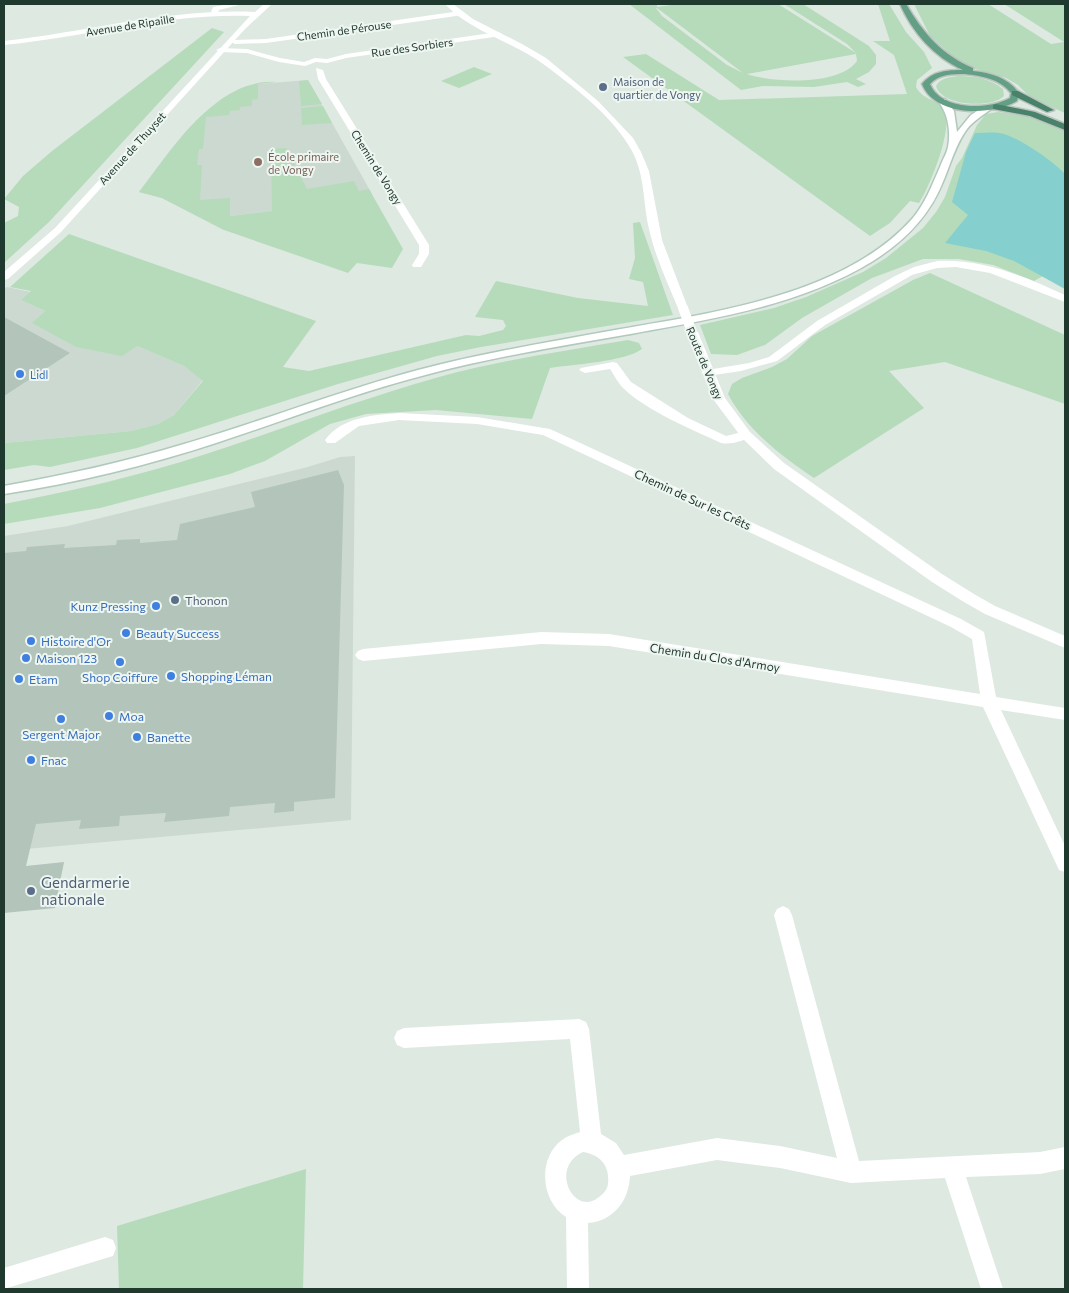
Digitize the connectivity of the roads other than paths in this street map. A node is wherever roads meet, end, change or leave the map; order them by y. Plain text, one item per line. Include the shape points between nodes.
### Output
1 (239, 4) edge
2 (268, 4) edge
3 (449, 4) edge
4 (903, 4) edge
5 (215, 12) junction
6 (460, 13) junction
7 (256, 14) junction
8 (498, 34) junction
9 (228, 42) junction
10 (4, 43) edge
11 (220, 50) junction
12 (937, 50) junction
13 (327, 61) junction
14 (305, 64) junction
15 (320, 70) junction
16 (980, 74) junction
17 (938, 75) junction
18 (1015, 93) junction
19 (942, 101) junction
20 (992, 108) junction
21 (1057, 113) dead end
22 (1065, 126) edge
23 (952, 145) junction
24 (417, 265) dead end
25 (4, 277) edge
26 (1065, 299) edge
27 (585, 370) dead end
28 (707, 373) junction
29 (746, 435) junction
30 (331, 440) dead end
31 (4, 490) edge
32 (1065, 642) edge
33 (362, 655) dead end
34 (989, 702) junction
35 (1065, 714) edge
36 (1065, 864) edge
37 (783, 915) dead end
38 (404, 1038) dead end
39 (591, 1141) junction
40 (1065, 1158) edge
41 (618, 1167) junction
42 (952, 1167) junction
43 (852, 1172) junction
44 (577, 1210) junction
45 (105, 1248) dead end
46 (4, 1279) edge
47 (578, 1289) edge
48 (992, 1289) edge

1 - 5 street via 222,6
2 - 7 street, Avenue de Thuyset
3 - 6 street, Route de Vongy
4 - 12 main road via 921,33
5 - 7 street, Avenue de Ripaille
5 - 10 street, Avenue de Ripaille
6 - 8 street, Route de Vongy
6 - 9 street, Chemin de Pérouse via 266,41
7 - 9 street, Avenue de Thuyset
8 - 13 street, Rue des Sorbiers
8 - 28 street, Route de Vongy, bridge via 530,50 550,65 630,140 645,170 655,234
9 - 11 street, Avenue de Thuyset
11 - 14 street via 247,51
11 - 25 street, Avenue de Thuyset via 58,230
12 - 16 main road via 960,66
12 - 17 main road
13 - 14 street, Rue des Sorbiers via 315,60
13 - 15 street via 329,66
14 - 15 street via 307,69
15 - 24 street, Chemin de Vongy via 322,79 424,245 424,254
16 - 17 main road via 958,72
16 - 18 main road via 1006,84
17 - 19 main road via 930,78 926,86 932,96
18 - 20 main road via 1011,102
18 - 21 highway
19 - 20 main road via 964,107
19 - 23 street via 952,116
20 - 22 highway via 1032,114
20 - 23 street via 974,116
23 - 31 street via 931,200 912,224 868,258 806,289 697,318 506,353 424,372 177,451 78,476
26 - 28 street via 996,271 967,265 932,266 911,272 821,323 772,360
27 - 29 street via 613,365 627,385 684,421 725,440
28 - 29 street, Route de Vongy via 719,399
29 - 32 street, Route de Vongy via 779,466 937,578 990,610
30 - 34 street, Chemin de Sur les Crêts via 356,423 407,417 485,421 546,432 979,636
33 - 34 street, Chemin du Clos d'Armoy via 541,638 609,640
34 - 35 street, Chemin du Clos d'Armoy
34 - 36 street
37 - 43 street
38 - 39 street via 579,1029
39 - 41 street via 608,1150
39 - 44 street via 568,1146 555,1168 559,1194
40 - 42 street via 1040,1163
41 - 43 street via 717,1150 780,1157
41 - 44 street via 620,1180 611,1203 589,1213
42 - 43 street
42 - 48 street
44 - 47 street
45 - 46 street

